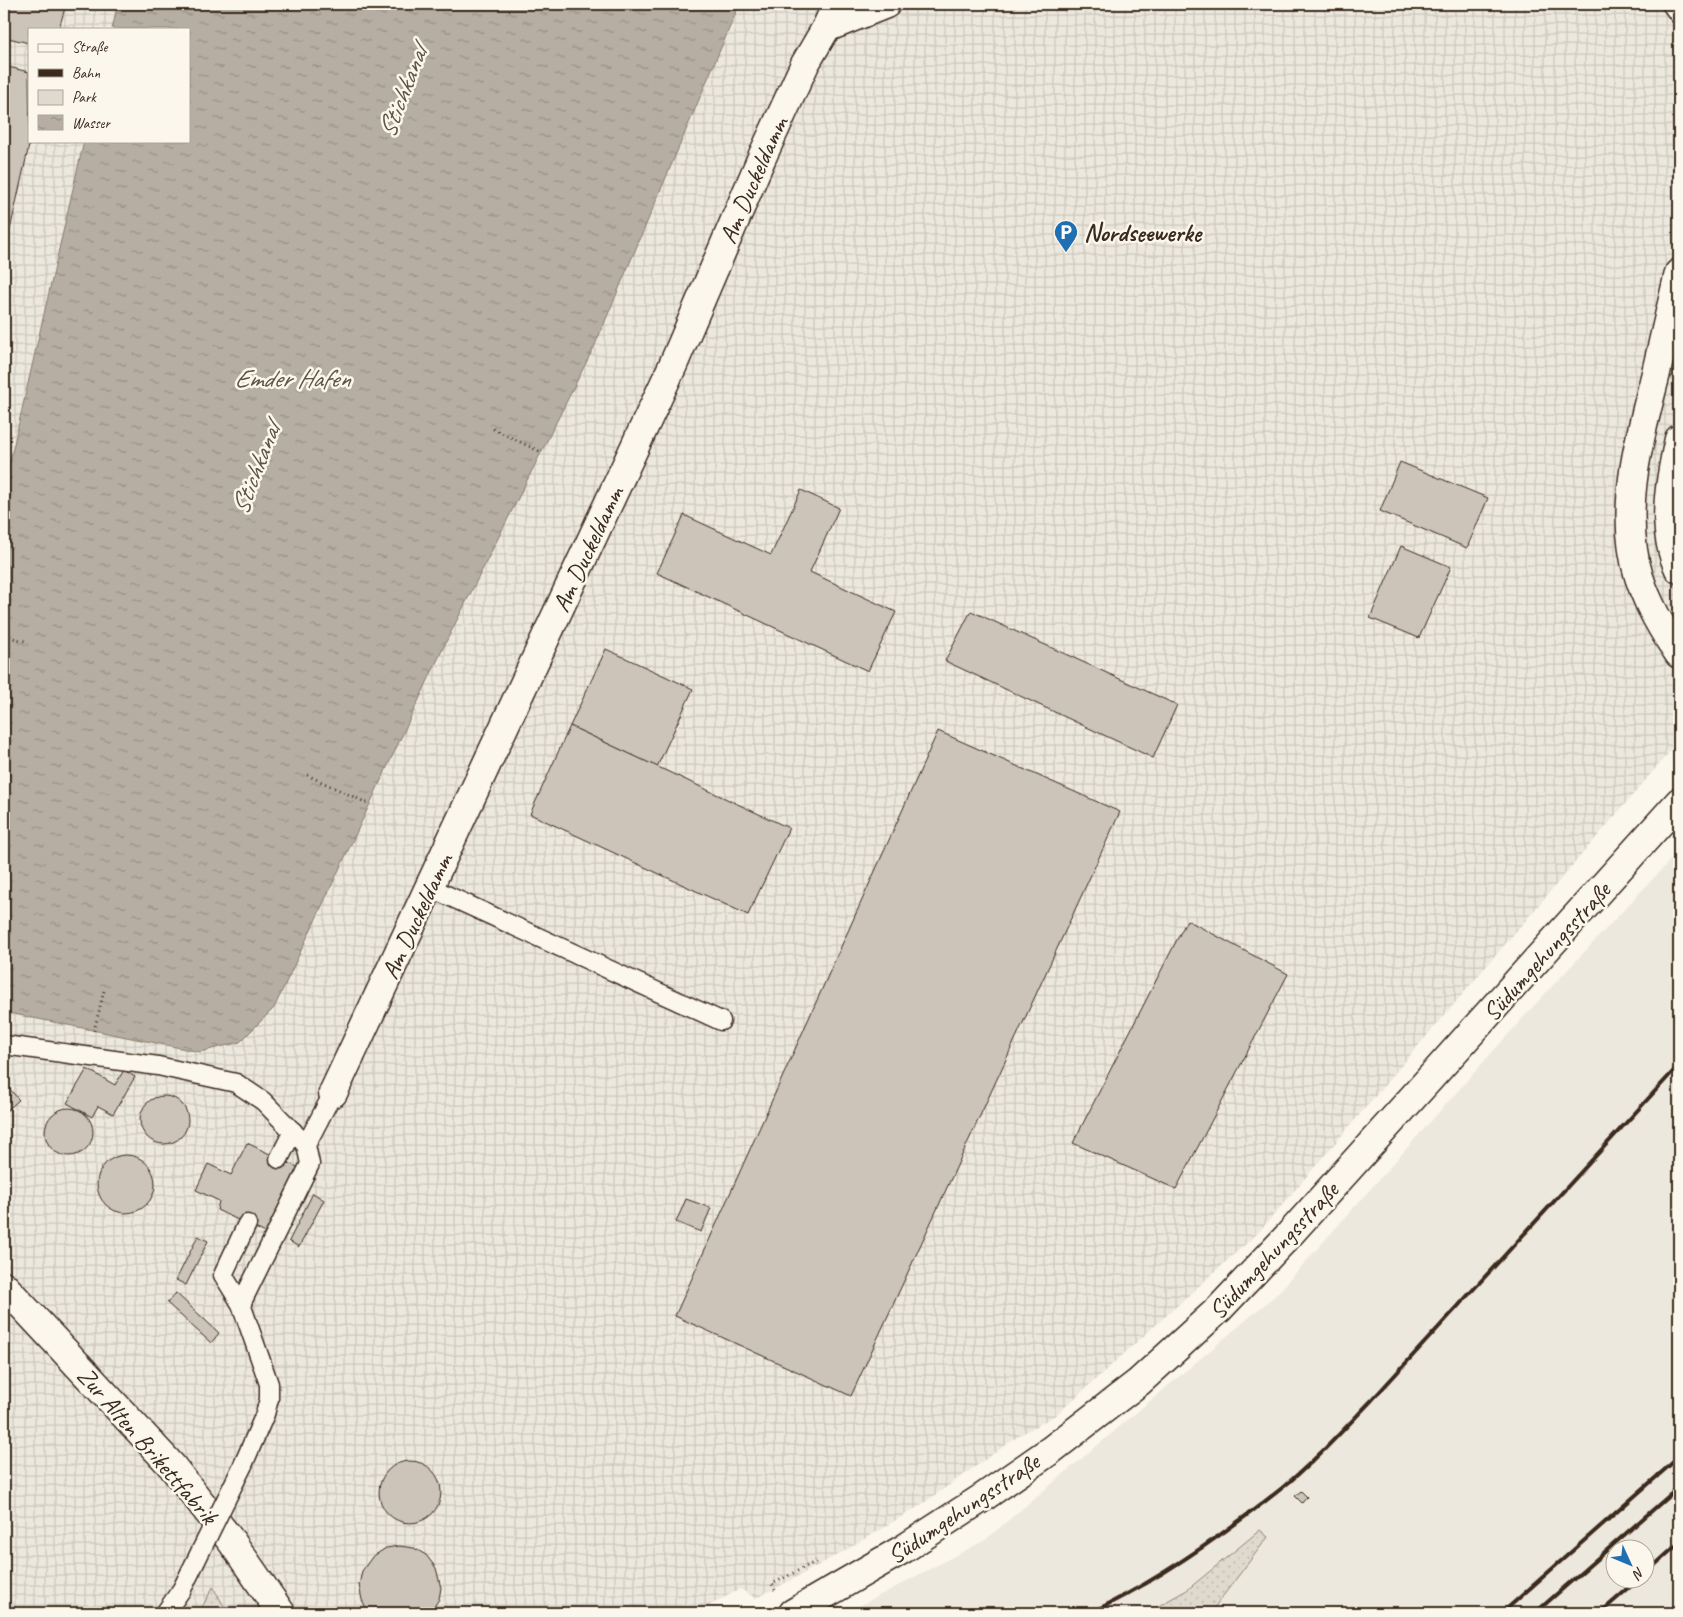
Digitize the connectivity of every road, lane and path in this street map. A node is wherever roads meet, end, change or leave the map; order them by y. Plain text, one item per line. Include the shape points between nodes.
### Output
1 (837, 4) edge
2 (886, 4) edge
3 (1671, 4) edge
4 (1679, 15) edge
5 (826, 28) junction
6 (1679, 273) edge
7 (493, 429) dead end
8 (1679, 439) edge
9 (541, 452) dead end
10 (1679, 569) edge
11 (4, 636) edge
12 (25, 641) dead end
13 (1679, 654) edge
14 (307, 775) dead end
15 (1679, 802) edge
16 (369, 804) dead end
17 (430, 887) junction
18 (104, 990) dead end
19 (721, 1021) dead end
20 (94, 1031) dead end
21 (4, 1045) edge
22 (333, 1093) joint
23 (293, 1132) junction
24 (306, 1145) junction
25 (279, 1159) dead end
26 (247, 1224) dead end
27 (4, 1286) edge
28 (241, 1304) junction
29 (817, 1561) dead end
30 (772, 1584) dead end
31 (165, 1613) edge
32 (281, 1613) edge
33 (793, 1613) edge

1 - 5 street, Am Duckeldamm
2 - 5 street
3 - 4 lane
5 - 17 street, Am Duckeldamm via 805,64 762,157 696,314
6 - 13 street via 1636,452 1631,493 1633,550 1642,585 1656,617
7 - 9 path
8 - 10 street via 1669,482 1668,507
11 - 12 path
14 - 16 path
15 - 33 street, Südumgehungsstraße via 1288,1236 1219,1309 1146,1376 1051,1450 982,1498 905,1548
17 - 19 lane
17 - 22 street, Am Duckeldamm
18 - 20 path
21 - 23 lane via 158,1066 236,1083 263,1101
22 - 24 lane
23 - 24 lane
23 - 25 lane
24 - 28 lane via 310,1164
26 - 28 lane via 223,1275
27 - 32 street, Zur Alten Brikettfabrik via 171,1465 232,1542
28 - 31 lane, bridge via 269,1384 269,1400 243,1464 182,1589
29 - 30 path

